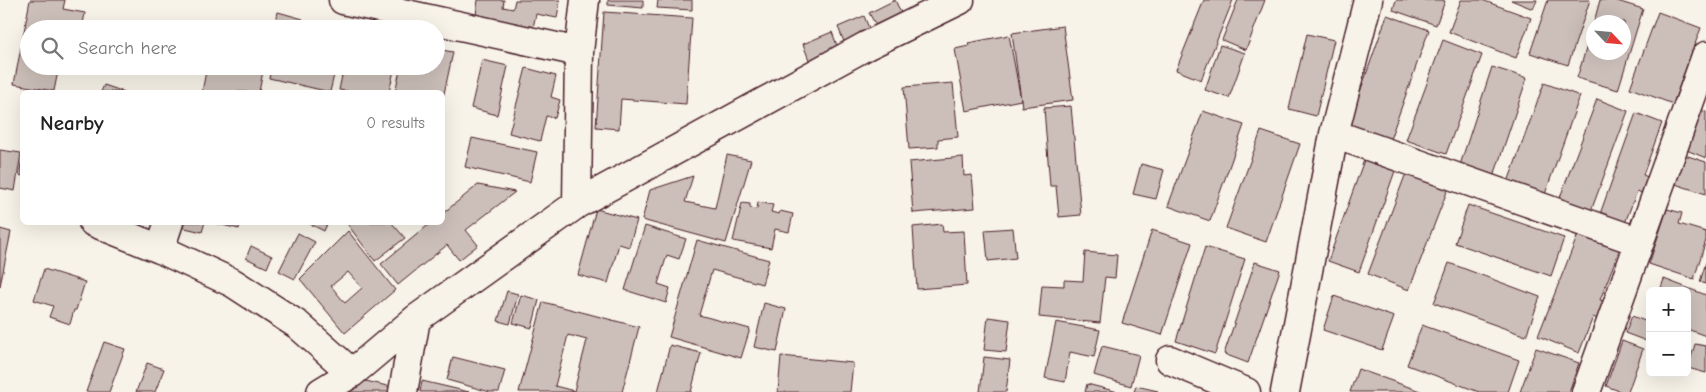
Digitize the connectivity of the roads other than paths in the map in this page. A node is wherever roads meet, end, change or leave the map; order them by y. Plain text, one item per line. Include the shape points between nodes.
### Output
1 (343, 0) edge
2 (585, 0) edge
3 (960, 0) edge
4 (1368, 0) edge
5 (434, 20) edge
6 (445, 22) edge
7 (579, 52) junction
8 (1706, 56) edge
9 (1334, 134) junction
10 (577, 204) junction
11 (100, 225) edge
12 (168, 225) edge
13 (1640, 242) junction
14 (160, 249) junction
15 (416, 318) junction
16 (1170, 360) dead end
17 (352, 373) junction
18 (321, 392) edge
19 (403, 392) edge
20 (1246, 392) edge
21 (1285, 392) edge
22 (1586, 392) edge

1 - 5 street
2 - 7 street
3 - 10 street via 866,46
4 - 9 street
6 - 7 street
7 - 10 street
8 - 13 street
9 - 13 street
9 - 21 street
10 - 15 street
11 - 14 street
12 - 14 street
13 - 22 street
14 - 17 street via 233,283 298,325
15 - 17 street
15 - 19 street
16 - 20 street
17 - 18 street

